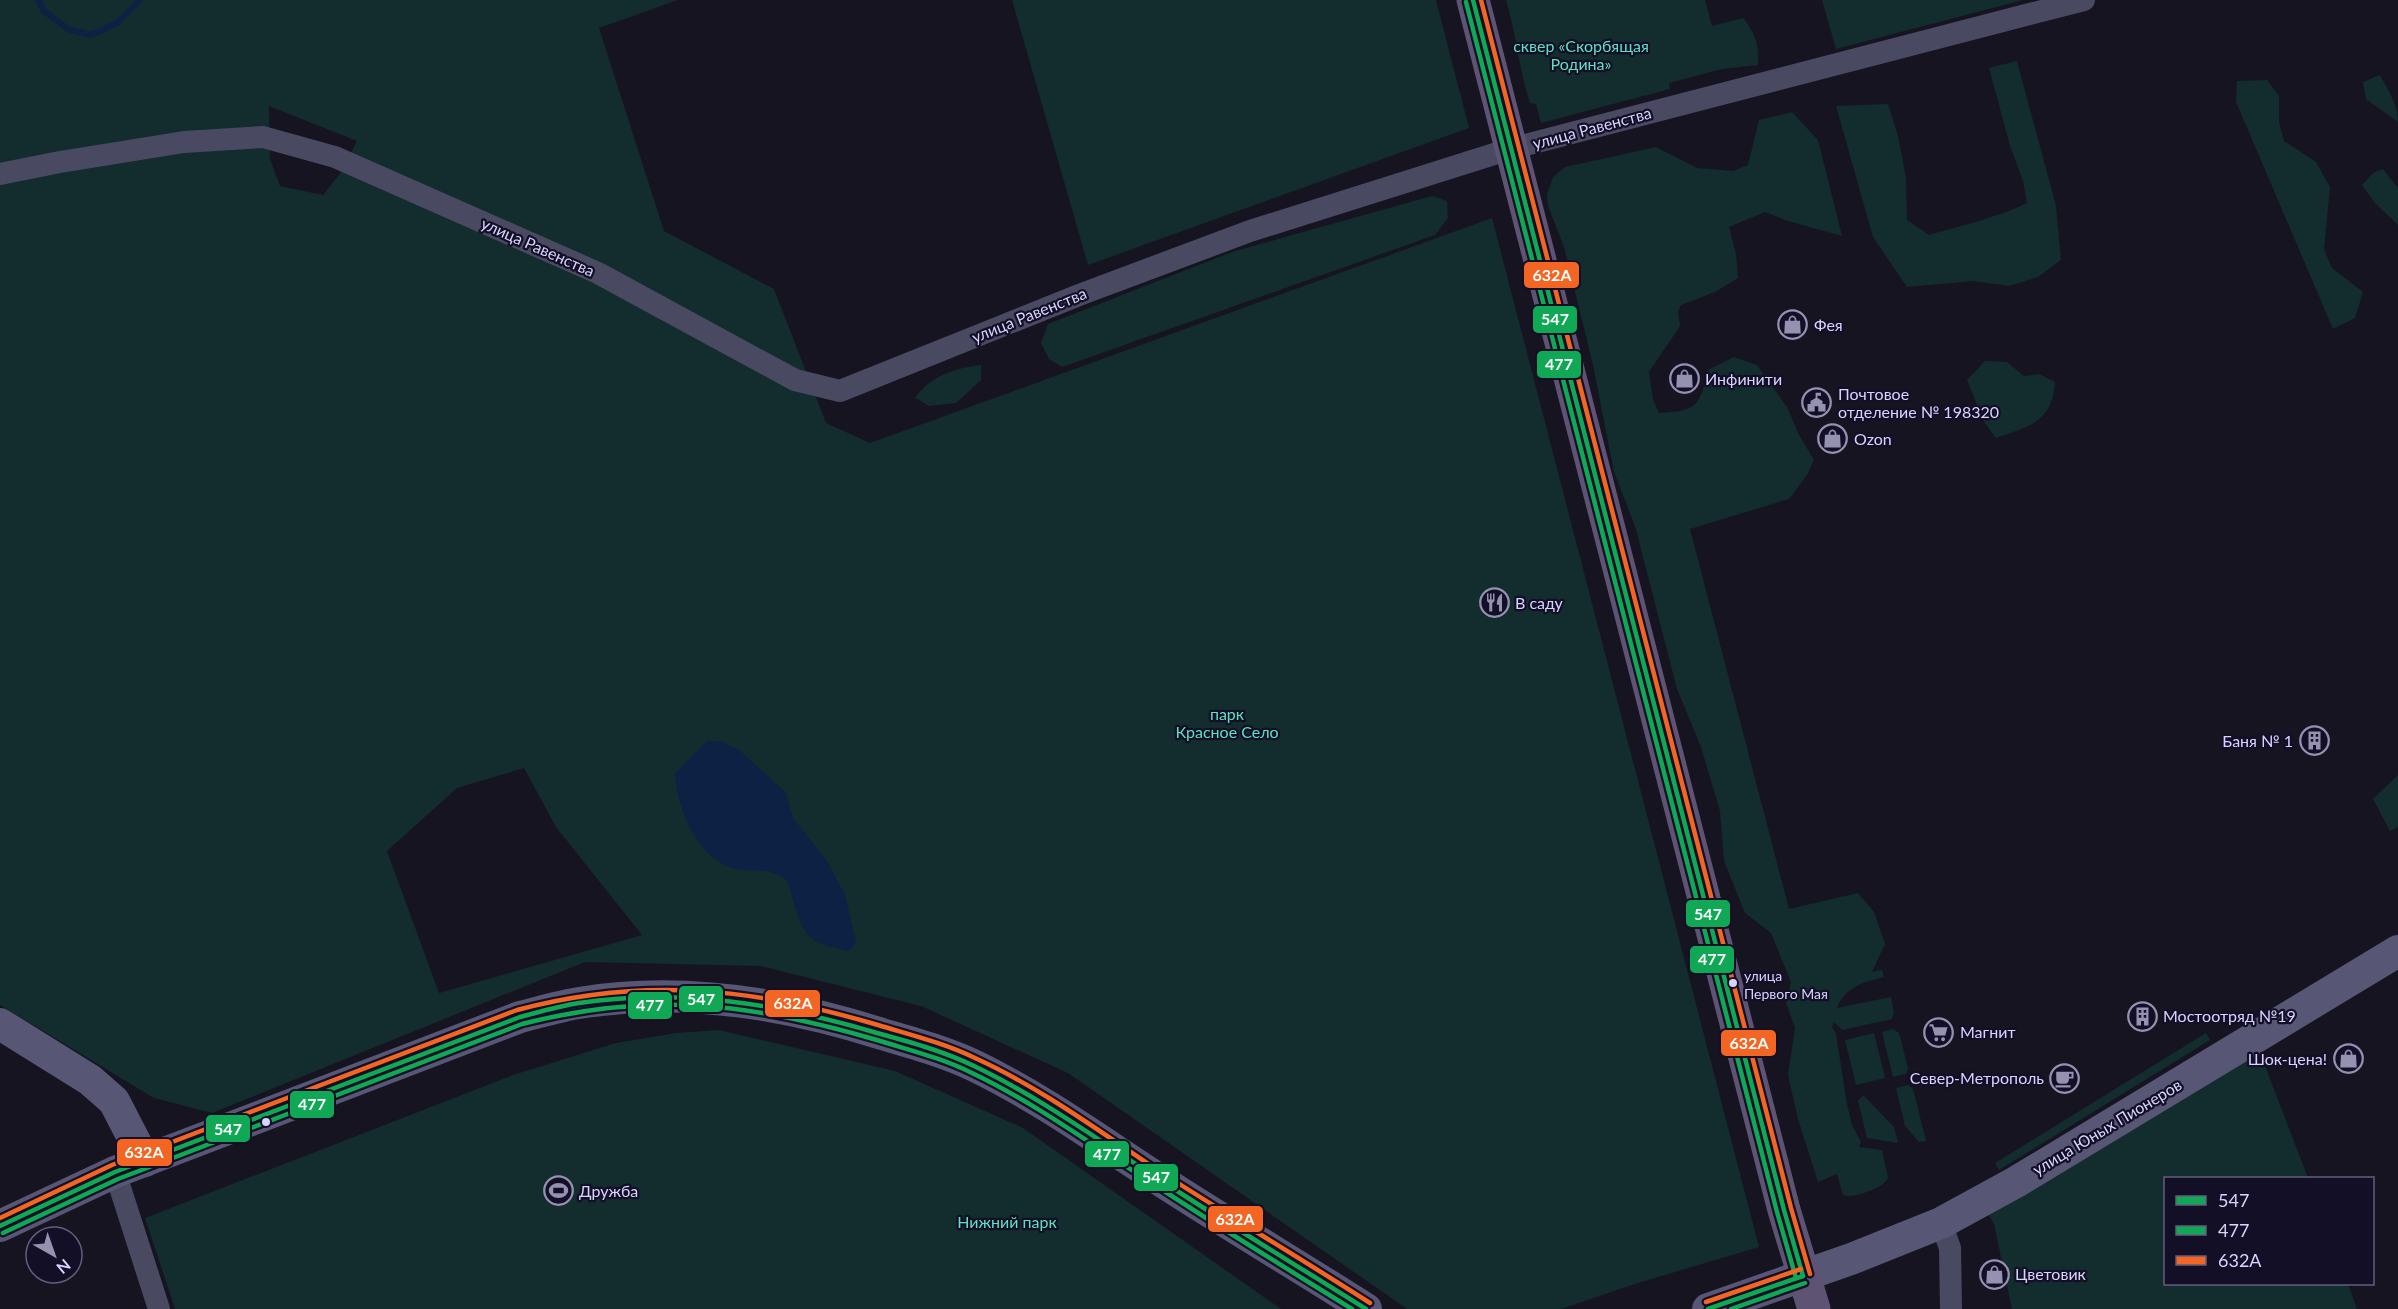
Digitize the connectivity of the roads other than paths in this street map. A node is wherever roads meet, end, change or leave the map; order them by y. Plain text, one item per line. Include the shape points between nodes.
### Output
1 (1473, 0) edge
2 (2084, 0) edge
3 (1510, 149) junction
4 (0, 174) edge
5 (2398, 951) edge
6 (0, 1024) edge
7 (144, 1161) junction
8 (114, 1172) junction
9 (1941, 1223) junction
10 (0, 1226) edge
11 (1803, 1276) junction
12 (159, 1309) edge
13 (1366, 1309) edge
14 (1708, 1309) edge
15 (1814, 1309) edge
16 (1951, 1309) edge

1 - 3 main road
2 - 3 street, улица Равенства
3 - 4 street, улица Равенства via 1250,231 840,392 795,380 598,273 334,156 263,137 184,142
3 - 11 main road
5 - 9 main road, улица Юных Пионеров via 2026,1176
6 - 7 main road via 90,1080 114,1101
7 - 8 main road
7 - 13 main road via 520,1017 579,1003 624,998 729,999 853,1024 973,1065 1037,1099
8 - 10 main road
8 - 12 street
9 - 11 main road, улица Юных Пионеров
9 - 16 street via 1950,1248
11 - 14 main road
11 - 15 main road

